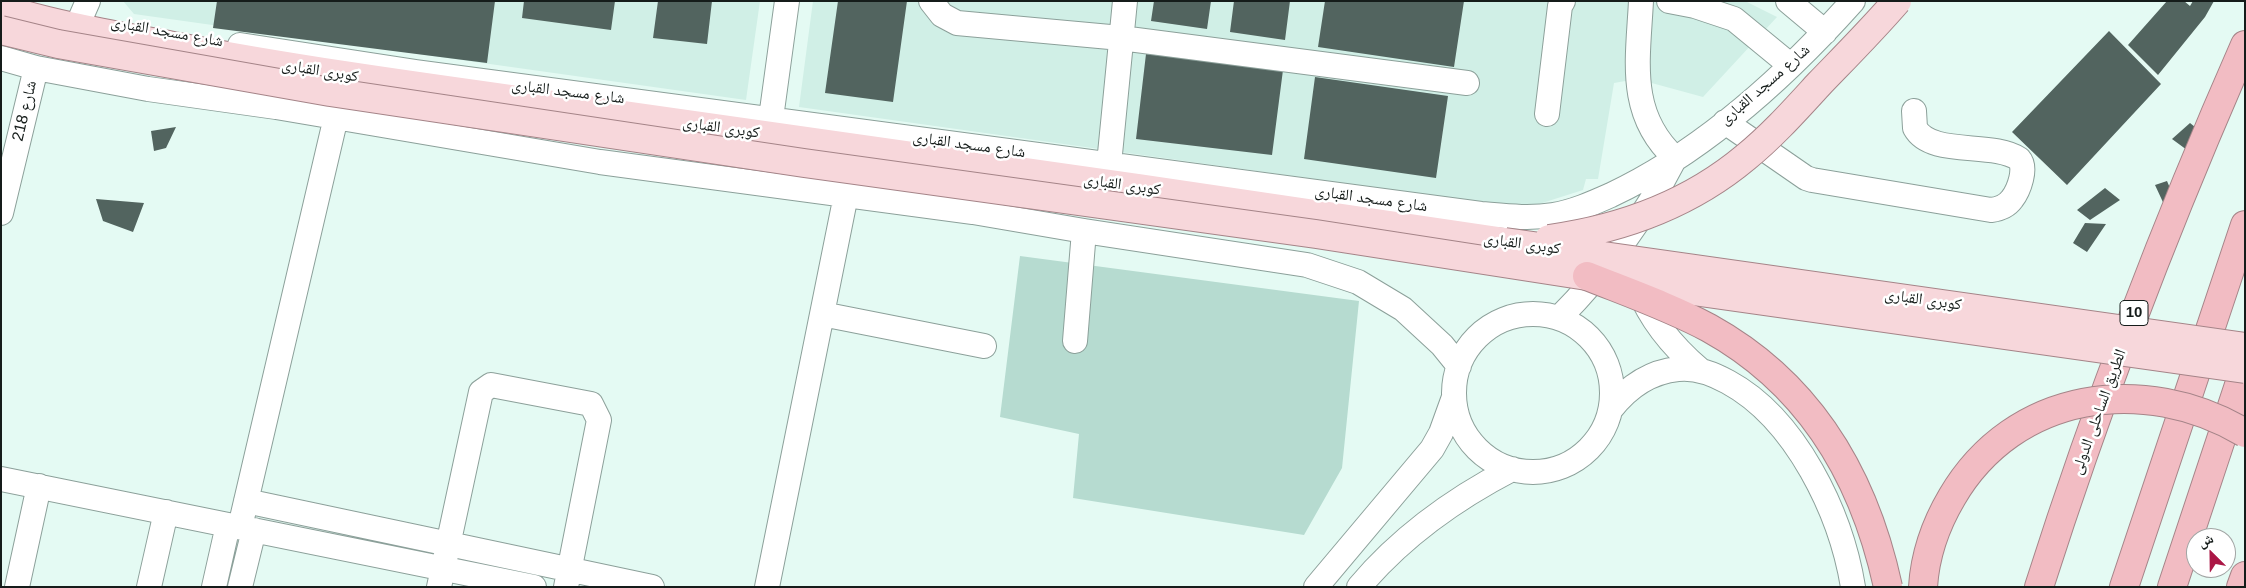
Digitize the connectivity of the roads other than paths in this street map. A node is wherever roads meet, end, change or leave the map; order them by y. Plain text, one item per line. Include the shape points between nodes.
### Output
1 (19, 1) edge
2 (787, 1) edge
3 (932, 1) edge
4 (1125, 1) edge
5 (1563, 1) edge
6 (1641, 1) edge
7 (1668, 1) edge
8 (1788, 1) edge
9 (1853, 1) edge
10 (1897, 1) edge
11 (1, 8) edge
12 (85, 9) edge
13 (1, 30) edge
14 (1825, 32) junction
15 (1122, 38) junction
16 (2245, 45) edge
17 (1, 58) edge
18 (1790, 65) junction
19 (36, 68) junction
20 (1467, 83) dead end
21 (1914, 111) dead end
22 (1547, 114) dead end
23 (336, 117) junction
24 (771, 118) junction
25 (1724, 122) junction
26 (1675, 158) junction
27 (1109, 164) junction
28 (846, 195) junction
29 (1, 213) edge
30 (2245, 224) edge
31 (1084, 231) junction
32 (1626, 240) junction
33 (1505, 242) junction
34 (1587, 276) junction
35 (822, 314) junction
36 (1560, 318) junction
37 (1074, 341) dead end
38 (984, 346) dead end
39 (2245, 348) edge
40 (1459, 366) junction
41 (2245, 368) edge
42 (1700, 370) junction
43 (1454, 397) junction
44 (1611, 409) junction
45 (2245, 433) edge
46 (1512, 469) junction
47 (1, 479) edge
48 (39, 486) junction
49 (246, 501) junction
50 (166, 512) junction
51 (2144, 526) junction
52 (240, 527) junction
53 (448, 544) junction
54 (2245, 576) edge
55 (441, 578) edge
56 (568, 578) edge
57 (17, 587) edge
58 (148, 587) edge
59 (214, 587) edge
60 (240, 587) edge
61 (534, 587) edge
62 (652, 587) edge
63 (767, 587) edge
64 (1316, 587) edge
65 (1358, 587) edge
66 (1853, 587) edge
67 (1888, 587) edge
68 (1923, 587) edge
69 (2040, 587) edge
70 (2109, 587) edge
71 (2124, 587) edge
72 (2172, 587) edge
73 (2241, 587) edge

1 - 12 street, شارع مسجد القبارى
2 - 24 street
3 - 15 street via 942,15 957,23
4 - 15 street
5 - 22 street
6 - 26 street via 1637,79 1650,129
7 - 18 street via 1734,19
8 - 14 street
9 - 14 street, شارع مسجد القبارى
10 - 33 main road, bridge via 1774,132 1717,179 1668,206 1616,226 1579,235
11 - 33 main road, كوبرى القبارى via 110,35 396,84 972,163
12 - 24 street, شارع مسجد القبارى via 232,44 416,72
13 - 34 main road, كوبرى القبارى, bridge via 58,44 330,92
14 - 18 street, شارع مسجد القبارى
15 - 20 street
15 - 27 street
16 - 69 highway, الطريق الساحلى الدولى / 10 via 2144,286 2086,444
17 - 19 street
18 - 25 street, شارع مسجد القبارى
19 - 23 street via 148,89
19 - 29 street, شارع 218
21 - 25 street via 1915,128 1927,141 1992,151 2019,159 2023,171 2012,199 2003,207 1991,210 1812,180
23 - 28 street via 600,162
23 - 49 street
24 - 27 street, شارع مسجد القبارى
25 - 26 street, شارع مسجد القبارى
26 - 27 street, شارع مسجد القبارى via 1600,200 1554,215 1532,217 1481,214
26 - 32 street
28 - 31 street
28 - 35 street
30 - 51 highway
31 - 37 street
31 - 40 street via 1282,261 1333,272 1373,290 1404,309 1442,344
32 - 36 street via 1584,294
32 - 42 street via 1634,278 1650,313 1672,344
33 - 39 main road, كوبرى القبارى, bridge
34 - 41 main road, كوبرى القبارى, bridge
34 - 67 highway, bridge via 1708,327 1755,358 1797,397 1821,426 1846,466 1868,517
35 - 38 street
35 - 63 street
36 - 40 street via 1529,314 1499,321 1475,340
36 - 44 street via 1587,334 1602,354 1611,376
40 - 43 street
41 - 72 highway
42 - 44 street via 1671,370 1657,374 1631,387
42 - 66 street via 1752,397 1767,410 1791,441 1828,505
43 - 46 street via 1456,414 1471,442 1490,459
43 - 64 street via 1432,449
44 - 46 street via 1598,438 1575,461 1544,472
45 - 68 highway, bridge via 2177,404 2124,398 2074,404 2030,421 1990,448 1960,484 1932,543
46 - 65 street via 1432,518 1385,558
47 - 48 street
48 - 50 street
48 - 57 street
49 - 52 street
49 - 53 street
50 - 52 street
50 - 58 street
51 - 70 highway
51 - 71 highway
52 - 55 street
52 - 59 street
52 - 60 street
53 - 55 street
53 - 56 street
53 - 56 street via 485,388 496,386 591,404 599,420
54 - 73 highway
55 - 61 street
56 - 62 street

